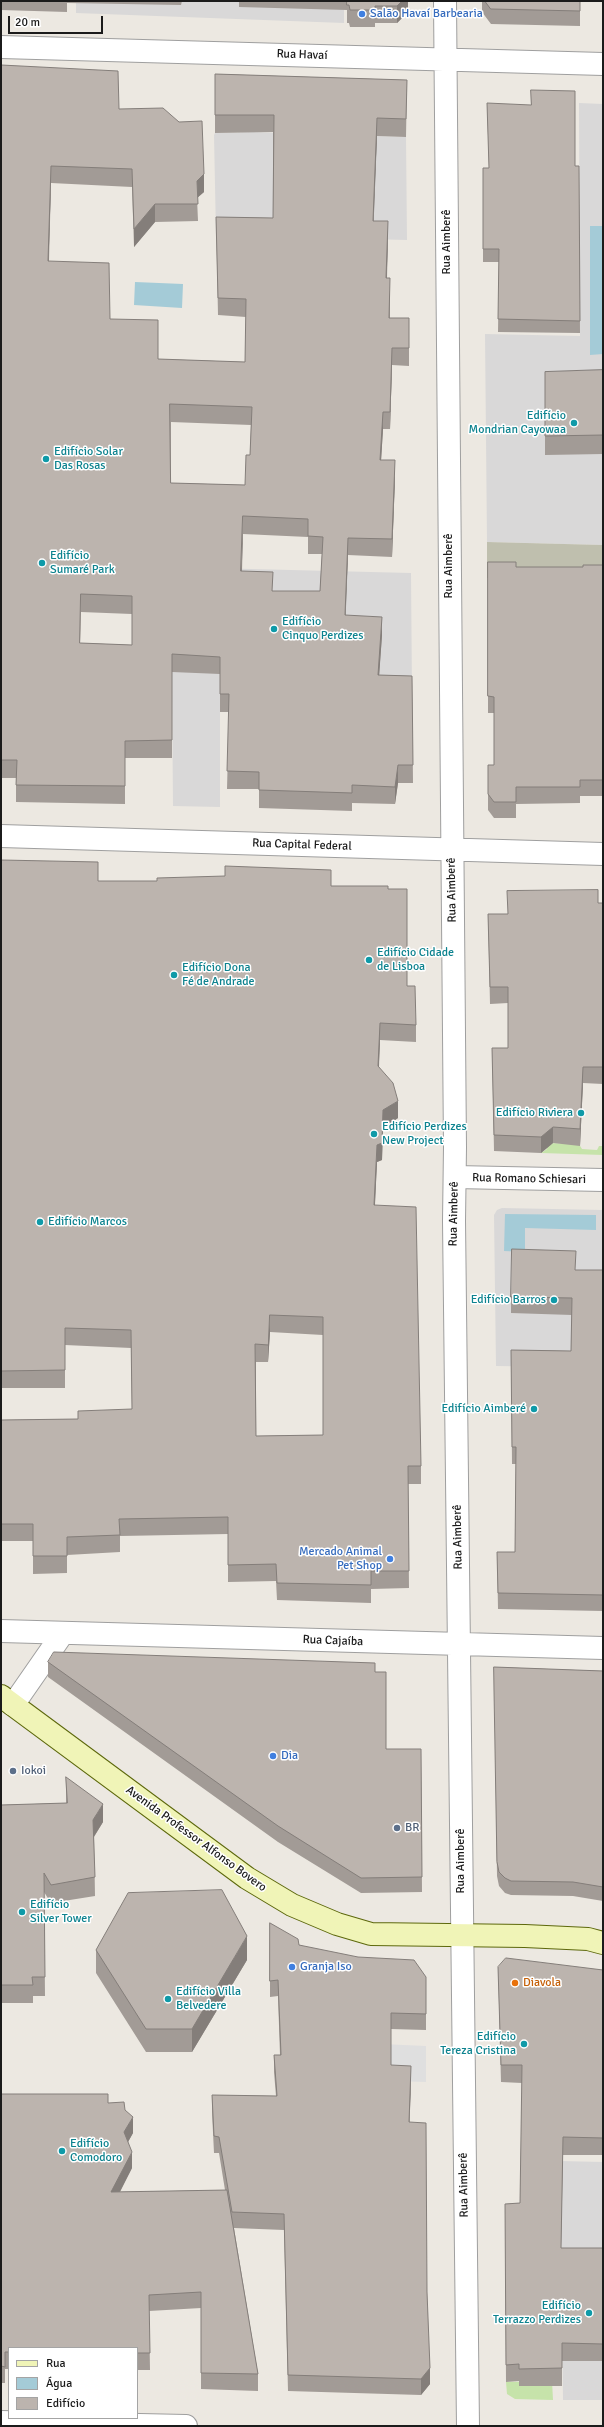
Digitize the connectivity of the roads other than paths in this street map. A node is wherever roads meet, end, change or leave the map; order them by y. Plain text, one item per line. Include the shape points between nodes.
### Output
1 (444, 1) edge
2 (1, 47) edge
3 (446, 59) junction
4 (603, 64) edge
5 (1, 836) edge
6 (451, 849) junction
7 (603, 854) edge
8 (455, 1177) junction
9 (603, 1180) edge
10 (1, 1631) edge
11 (63, 1633) junction
12 (460, 1644) junction
13 (603, 1648) edge
14 (7, 1700) edge
15 (461, 1936) junction
16 (603, 1943) edge
17 (1, 2422) edge
18 (186, 2426) edge
19 (468, 2426) edge

1 - 3 street, Rua Aimberê
2 - 3 street, Rua Havaí
3 - 4 street, Rua Havaí
3 - 6 street, Rua Aimberê
5 - 6 street, Rua Capital Federal
6 - 7 street, Rua Capital Federal
6 - 8 street, Rua Aimberê
8 - 9 street, Rua Romano Schiesari
8 - 12 street, Rua Aimberê
10 - 11 street, Rua Cajaíba
11 - 12 street, Rua Cajaíba
11 - 14 street
12 - 13 street, Rua Cajaíba
12 - 15 street, Rua Aimberê
14 - 15 main road, Avenida Professor Alfonso Bovero via 247,1878 292,1905 337,1924 371,1934
15 - 16 main road, Avenida Professor Alfonso Bovero via 588,1939
15 - 19 street, Rua Aimberê
17 - 18 street

